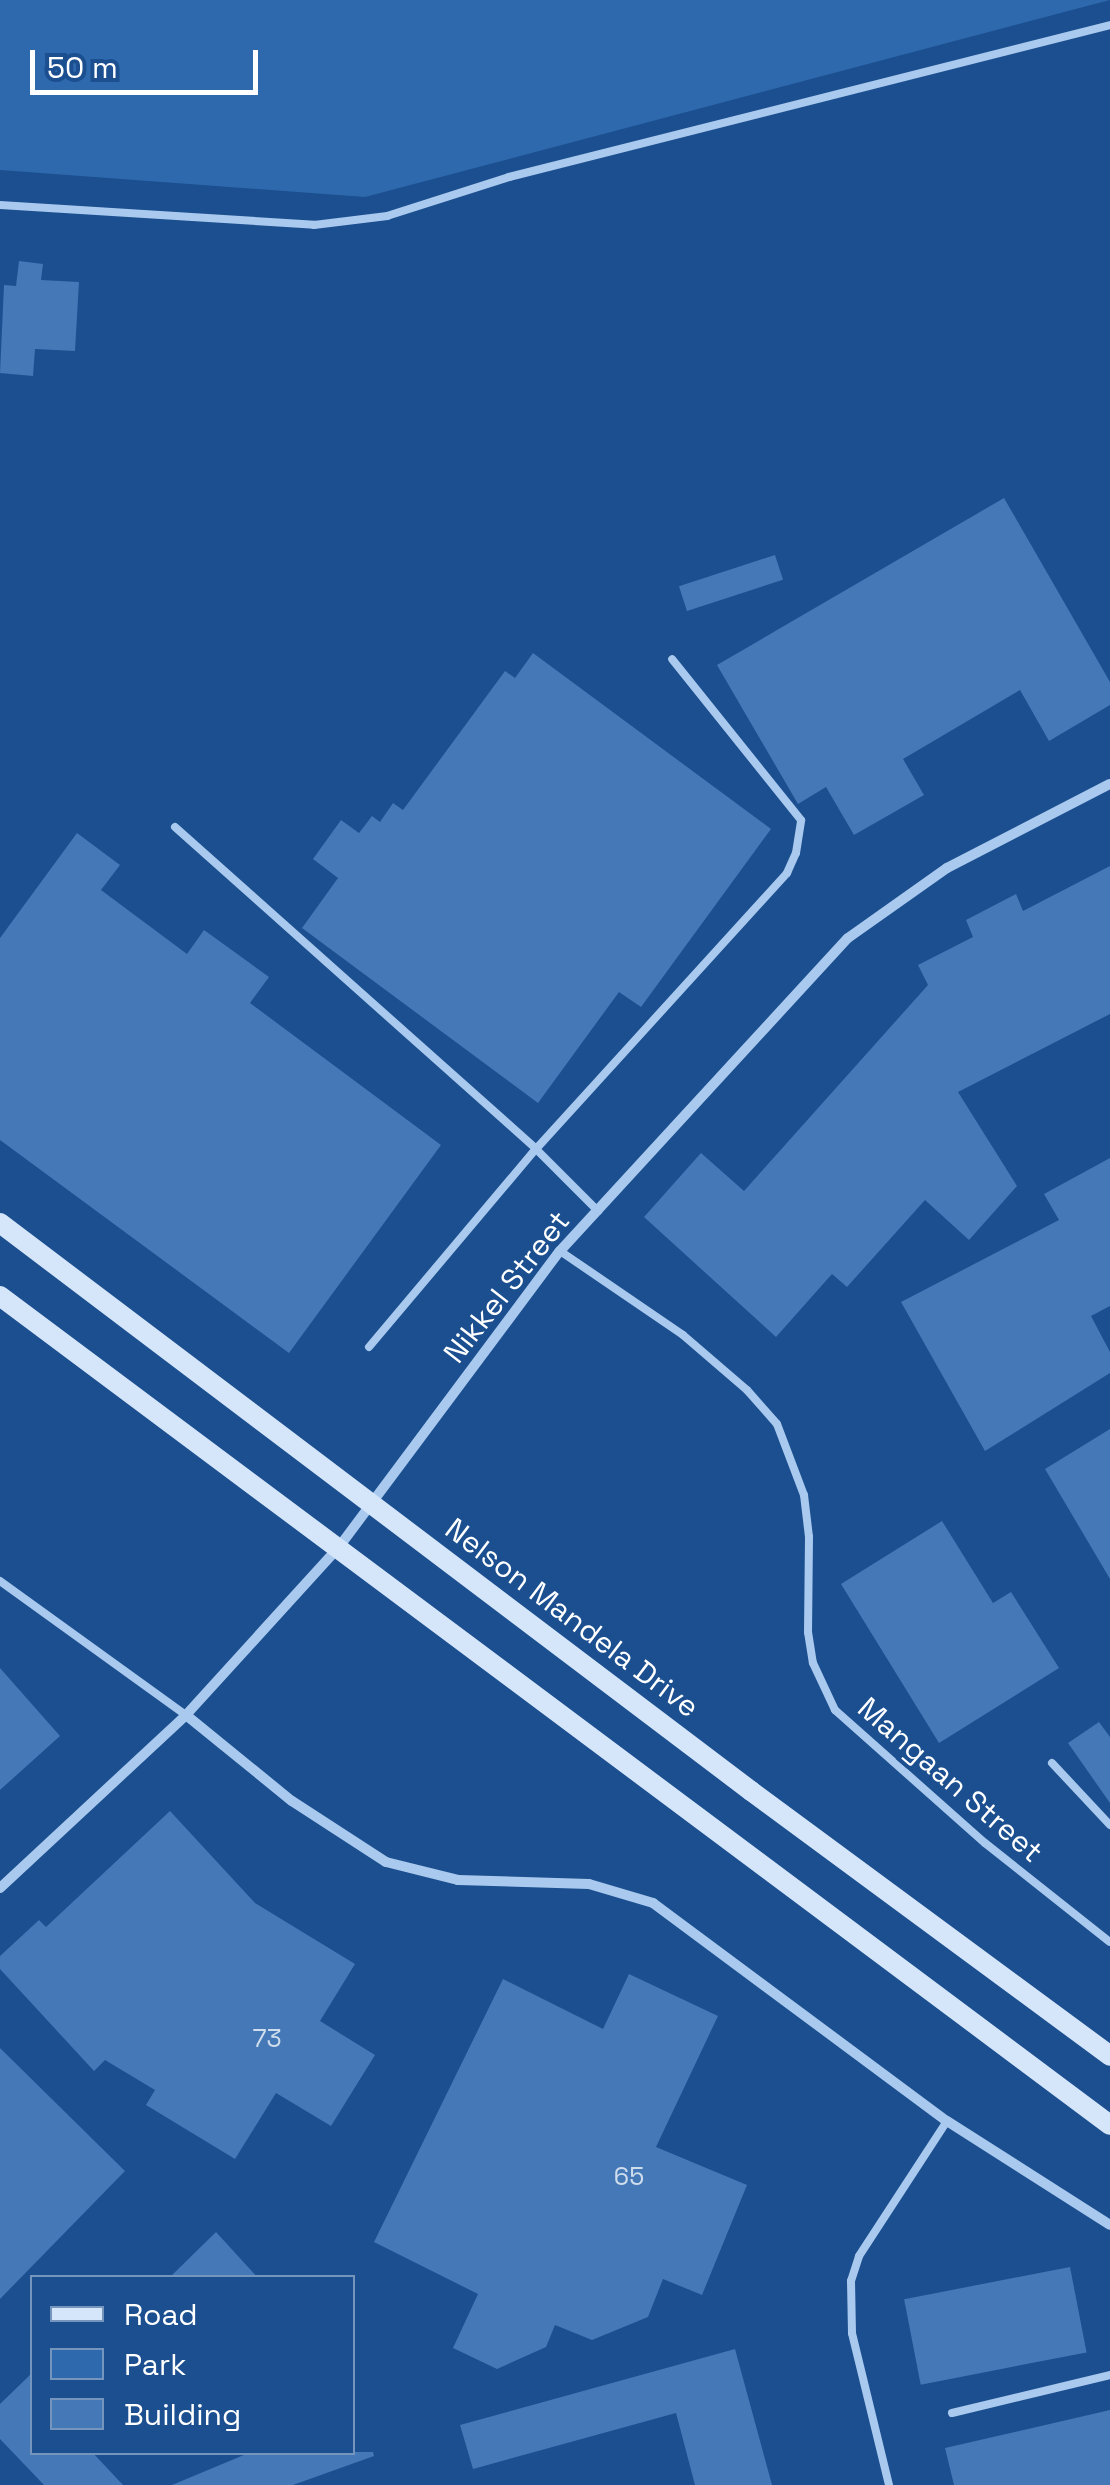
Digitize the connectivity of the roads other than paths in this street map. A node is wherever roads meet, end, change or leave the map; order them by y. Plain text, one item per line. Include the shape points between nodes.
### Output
1 (1110, 26) edge
2 (0, 206) edge
3 (672, 659) dead end
4 (1110, 784) edge
5 (174, 827) dead end
6 (536, 1149) junction
7 (598, 1211) junction
8 (0, 1223) edge
9 (560, 1252) junction
10 (0, 1296) edge
11 (369, 1347) dead end
12 (372, 1505) junction
13 (339, 1547) junction
14 (0, 1580) edge
15 (186, 1715) junction
16 (1052, 1763) dead end
17 (1110, 1825) edge
18 (0, 1888) edge
19 (1110, 1942) edge
20 (1110, 2056) edge
21 (947, 2121) junction
22 (1110, 2124) edge
23 (1110, 2224) edge
24 (1110, 2376) edge
25 (952, 2412) dead end
26 (889, 2485) edge

1 - 2 lane via 508,177 386,216 314,226
3 - 6 lane via 800,820 796,853 787,873
4 - 7 street, Nikkel Street via 947,868 848,938
5 - 6 lane
6 - 7 lane
6 - 11 lane
7 - 9 street, Nikkel Street
8 - 12 main road, Nelson Mandela Drive
9 - 12 street, Nikkel Street
9 - 19 lane, Mangaan Street via 683,1334 777,1424 804,1495 808,1632 813,1663 834,1710
10 - 13 main road
12 - 13 street, Nikkel Street
12 - 20 main road, Nelson Mandela Drive
13 - 15 street, Nikkel Street
13 - 22 main road
14 - 15 lane
15 - 18 street, Nikkel Street
15 - 21 street via 292,1801 386,1862 458,1880 589,1884 653,1902
16 - 17 lane
21 - 23 street
21 - 26 lane via 859,2256 851,2280 852,2333
24 - 25 lane

